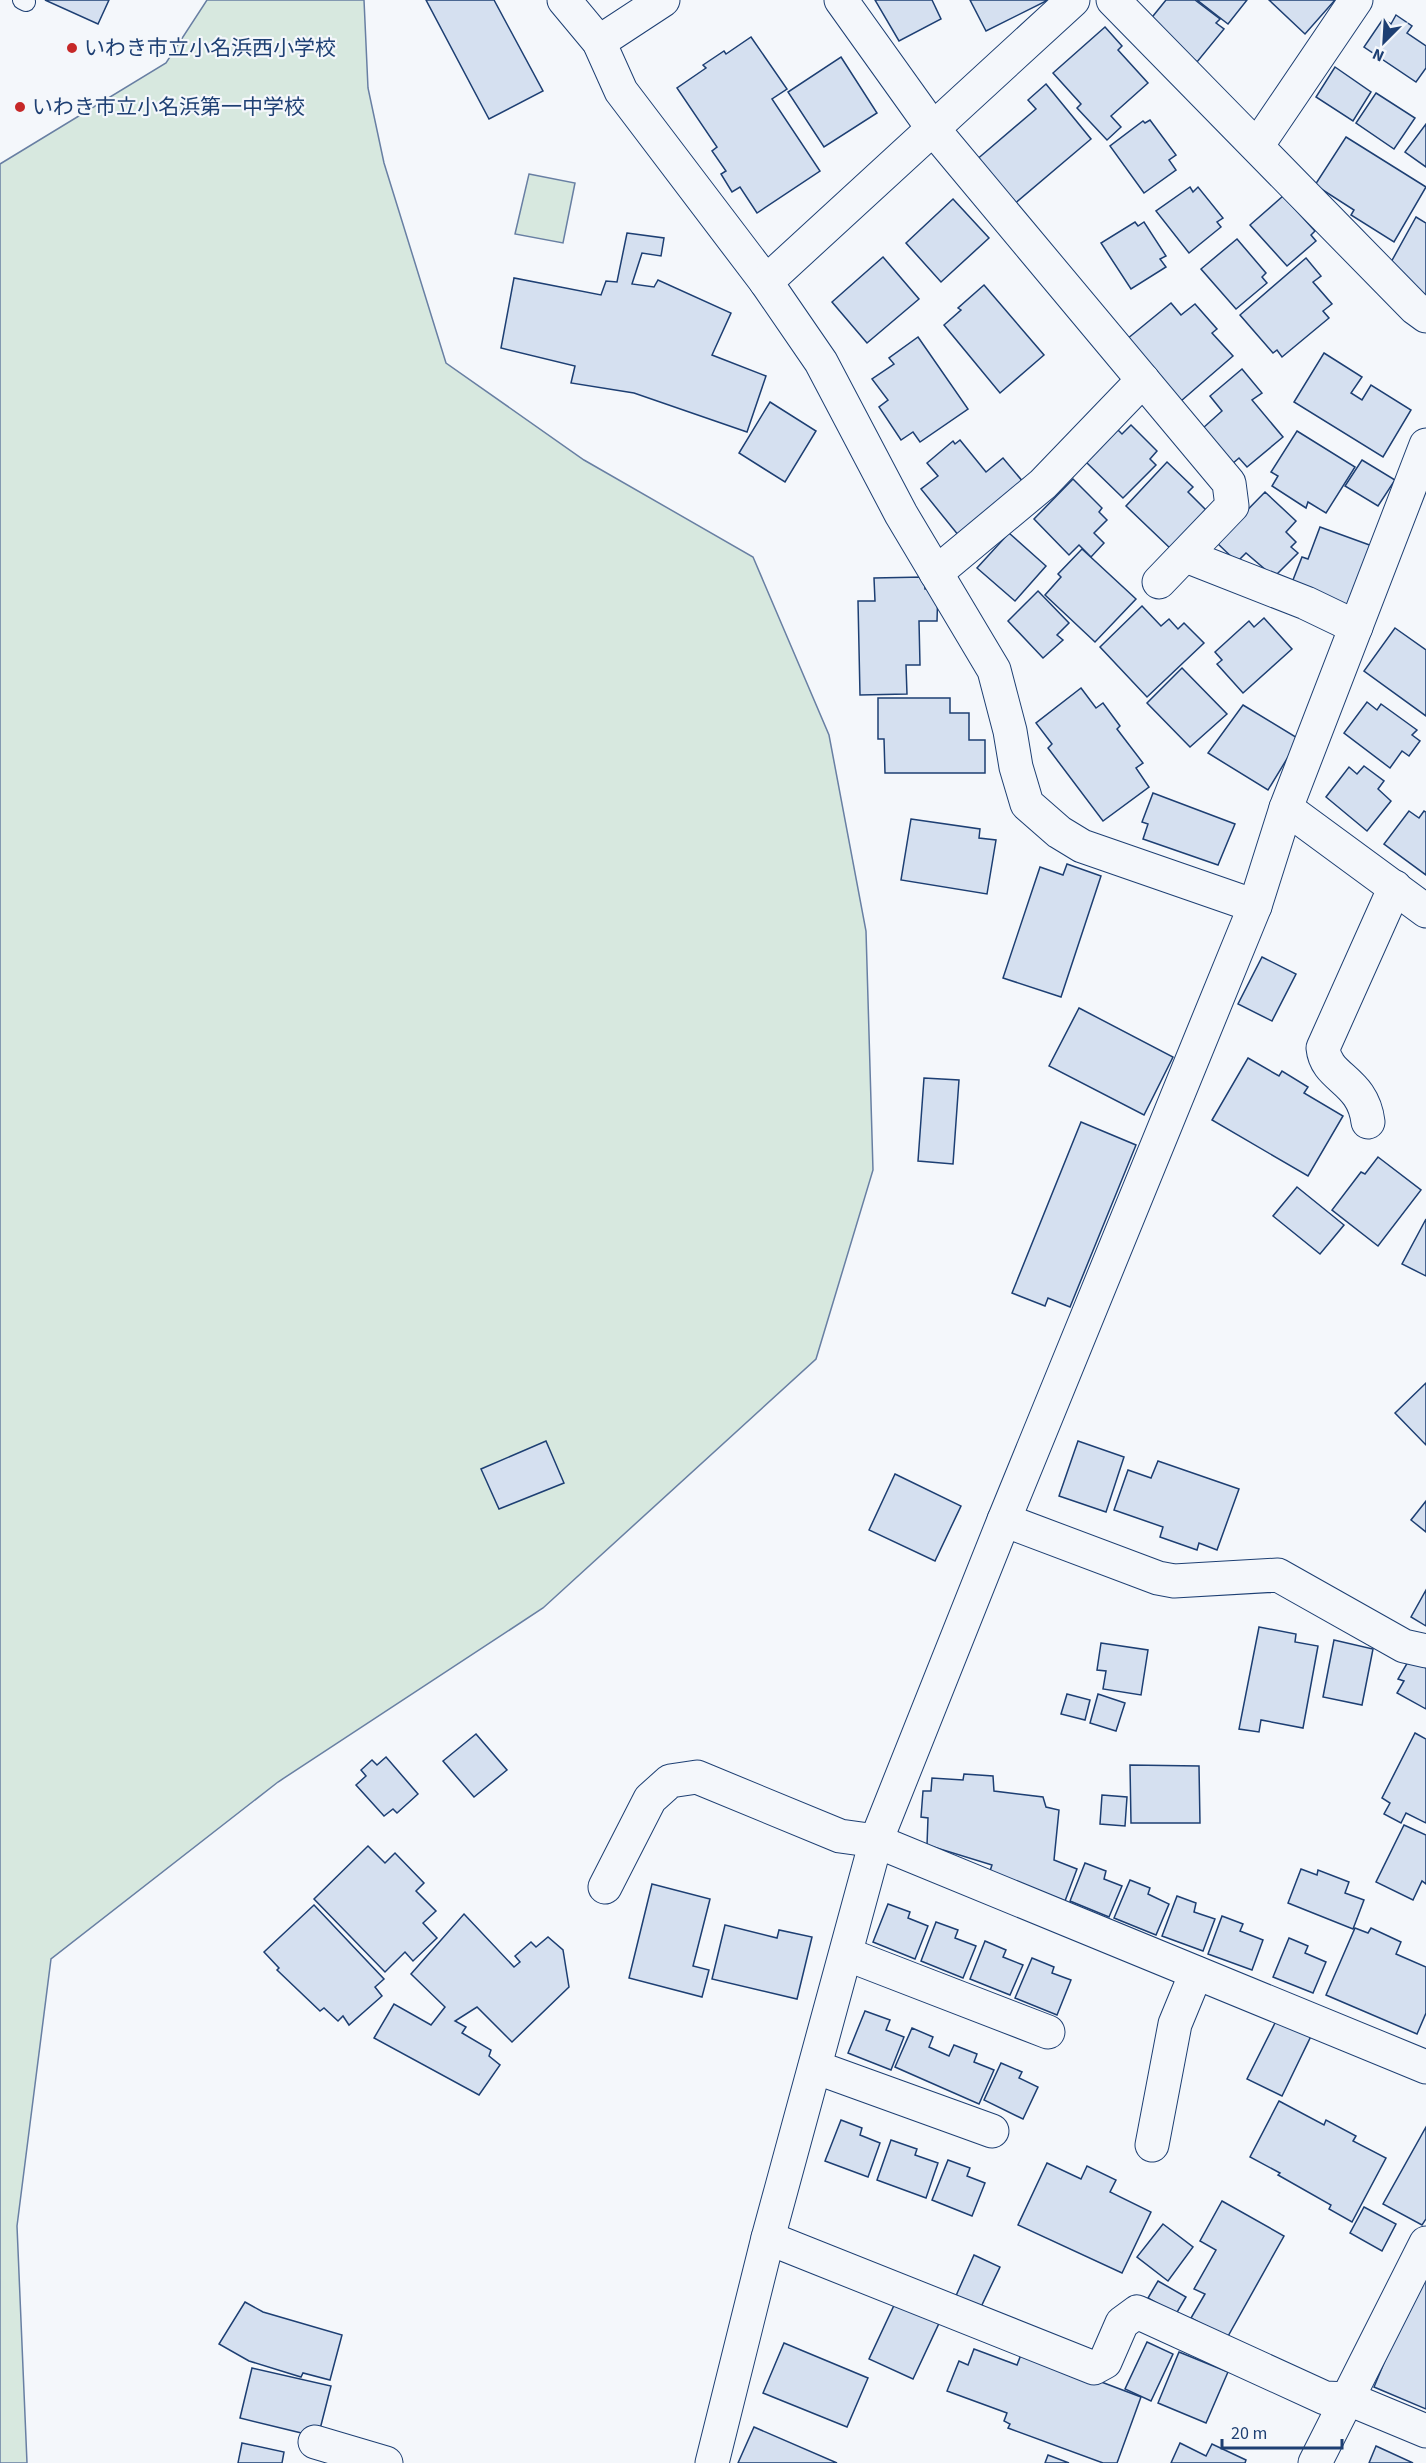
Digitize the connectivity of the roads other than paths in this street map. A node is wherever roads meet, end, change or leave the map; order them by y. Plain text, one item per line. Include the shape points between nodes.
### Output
1 (564, 0) edge
2 (663, 0) edge
3 (841, 0) edge
4 (1073, 0) edge
5 (1113, 0) edge
6 (1356, 0) edge
7 (599, 42) junction
8 (934, 130) junction
9 (1257, 147) junction
10 (766, 282) junction
11 (1426, 316) edge
12 (1143, 380) junction
13 (1426, 445) edge
14 (1186, 556) junction
15 (936, 573) junction
16 (1159, 582) dead end
17 (1356, 627) junction
18 (1286, 808) junction
19 (1395, 887) junction
20 (1256, 906) junction
21 (1426, 910) edge
22 (1368, 1122) dead end
23 (1004, 1520) junction
24 (1426, 1651) edge
25 (876, 1841) junction
26 (605, 1887) dead end
27 (846, 1954) junction
28 (1196, 1973) junction
29 (1048, 2032) dead end
30 (815, 2067) junction
31 (1426, 2067) edge
32 (992, 2131) dead end
33 (1152, 2145) dead end
34 (768, 2238) junction
35 (1426, 2243) edge
36 (1349, 2399) junction
37 (1426, 2432) edge
38 (315, 2442) dead end
39 (386, 2463) edge
40 (712, 2463) edge
41 (1315, 2463) edge

1 - 7 street
2 - 7 street
3 - 8 street
4 - 8 street
5 - 9 street
6 - 9 street
7 - 10 street via 621,90
8 - 10 street
8 - 12 street
9 - 11 street
10 - 15 street via 820,362
12 - 14 street via 1229,483 1232,506
12 - 15 street via 1043,484
13 - 17 street
14 - 16 street
14 - 17 street
15 - 20 street via 994,670 1027,804 1082,846
17 - 18 street
18 - 19 street
18 - 20 street
19 - 21 street
19 - 22 street via 1323,1048 1323,1057 1330,1067 1361,1095
20 - 23 street
23 - 24 street via 1158,1578 1174,1581 1278,1575 1404,1646
23 - 25 street
25 - 26 street via 840,1836 697,1777 670,1781 650,1799
25 - 27 street
25 - 28 street
27 - 29 street
27 - 30 street
28 - 31 street
28 - 33 street via 1175,2024
30 - 32 street
30 - 34 street
34 - 36 street via 1094,2368 1105,2362 1122,2323 1137,2312 1325,2398
34 - 40 street
35 - 36 street
36 - 37 street
36 - 41 street
38 - 39 street

